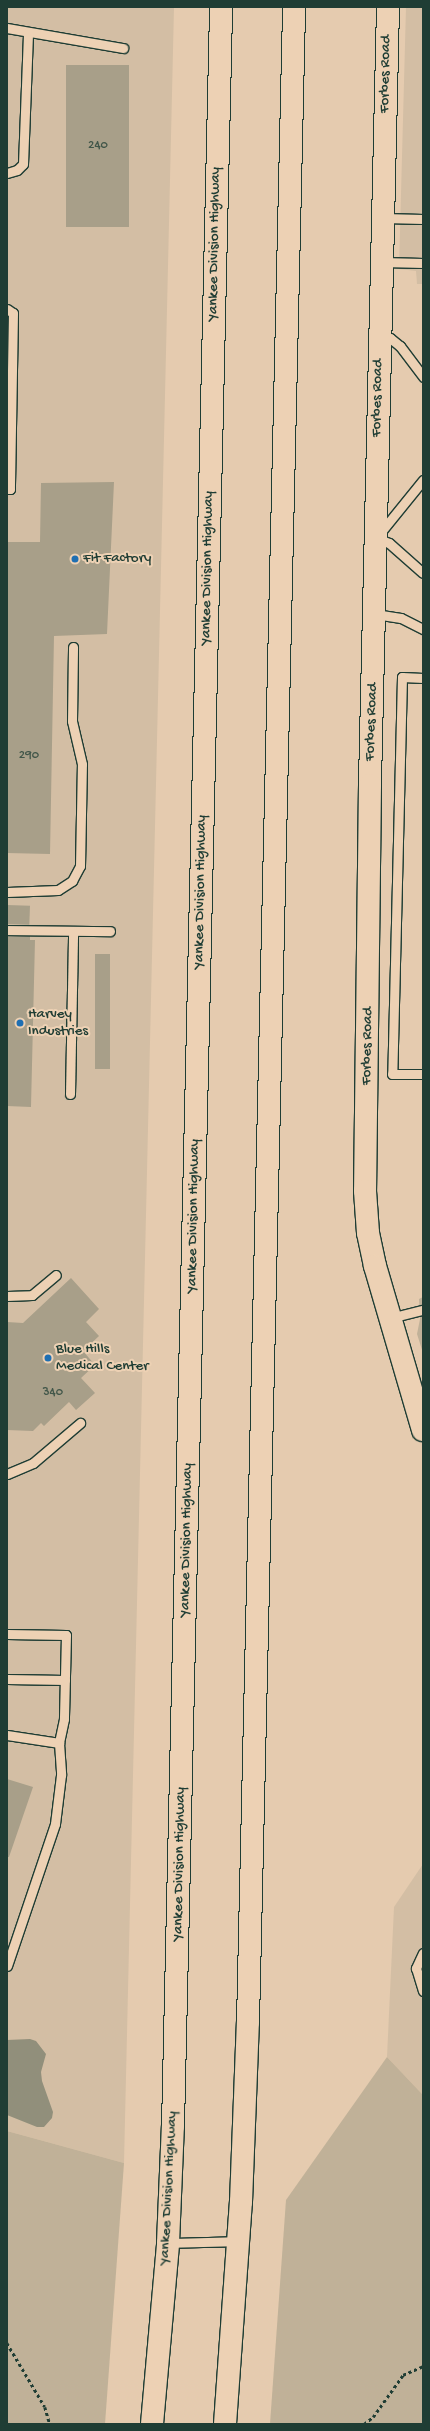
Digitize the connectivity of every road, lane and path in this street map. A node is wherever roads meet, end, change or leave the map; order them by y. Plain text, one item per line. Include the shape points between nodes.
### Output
1 (222, 7) edge
2 (294, 7) edge
3 (388, 7) edge
4 (7, 28) edge
5 (28, 32) junction
6 (123, 48) dead end
7 (7, 173) edge
8 (383, 218) junction
9 (423, 219) edge
10 (382, 262) junction
11 (423, 263) edge
12 (7, 309) edge
13 (379, 337) junction
14 (423, 377) edge
15 (9, 439) edge
16 (423, 480) edge
17 (7, 489) edge
18 (376, 538) junction
19 (423, 573) edge
20 (375, 614) junction
21 (423, 629) edge
22 (73, 647) dead end
23 (423, 678) edge
24 (7, 892) edge
25 (7, 930) edge
26 (73, 931) junction
27 (110, 931) dead end
28 (423, 1074) edge
29 (70, 1094) dead end
30 (56, 1275) dead end
31 (7, 1296) edge
32 (423, 1310) edge
33 (390, 1318) junction
34 (80, 1423) dead end
35 (423, 1430) edge
36 (7, 1474) edge
37 (7, 1634) edge
38 (7, 1679) edge
39 (65, 1680) junction
40 (7, 1735) edge
41 (59, 1743) junction
42 (423, 1952) edge
43 (7, 1966) edge
44 (423, 1990) edge
45 (238, 2241) junction
46 (168, 2243) junction
47 (7, 2343) edge
48 (423, 2366) edge
49 (50, 2424) edge
50 (152, 2424) edge
51 (225, 2424) edge
52 (364, 2424) edge

1 - 46 main road, Yankee Division Highway via 179,1905
2 - 45 main road via 249,1985
3 - 8 main road, Forbes Road
4 - 5 lane
5 - 6 lane
5 - 7 lane via 23,164 17,170
8 - 9 lane
8 - 10 main road, Forbes Road
10 - 11 lane
10 - 13 main road, Forbes Road
12 - 15 lane via 13,314
13 - 14 lane via 390,338 400,346
13 - 18 main road, Forbes Road
15 - 17 lane via 10,489
16 - 18 lane
18 - 19 lane via 389,543
18 - 20 main road, Forbes Road
20 - 21 lane via 401,618
20 - 33 main road, Forbes Road via 365,1191 371,1249
22 - 24 lane via 72,721 82,764 80,866 72,881 58,890
23 - 28 lane via 402,677 392,1074
25 - 26 lane
26 - 27 lane
26 - 29 lane
30 - 31 lane via 32,1295
32 - 33 lane
33 - 35 main road, Forbes Road
34 - 36 lane via 37,1460
37 - 39 lane via 66,1635
38 - 39 lane
39 - 41 lane via 64,1719
40 - 41 lane
41 - 43 lane via 60,1776 55,1824
42 - 44 lane via 416,1968
45 - 46 lane
45 - 51 main road
46 - 50 main road, Yankee Division Highway
47 - 49 path via 46,2407
48 - 52 path via 403,2375 373,2417

